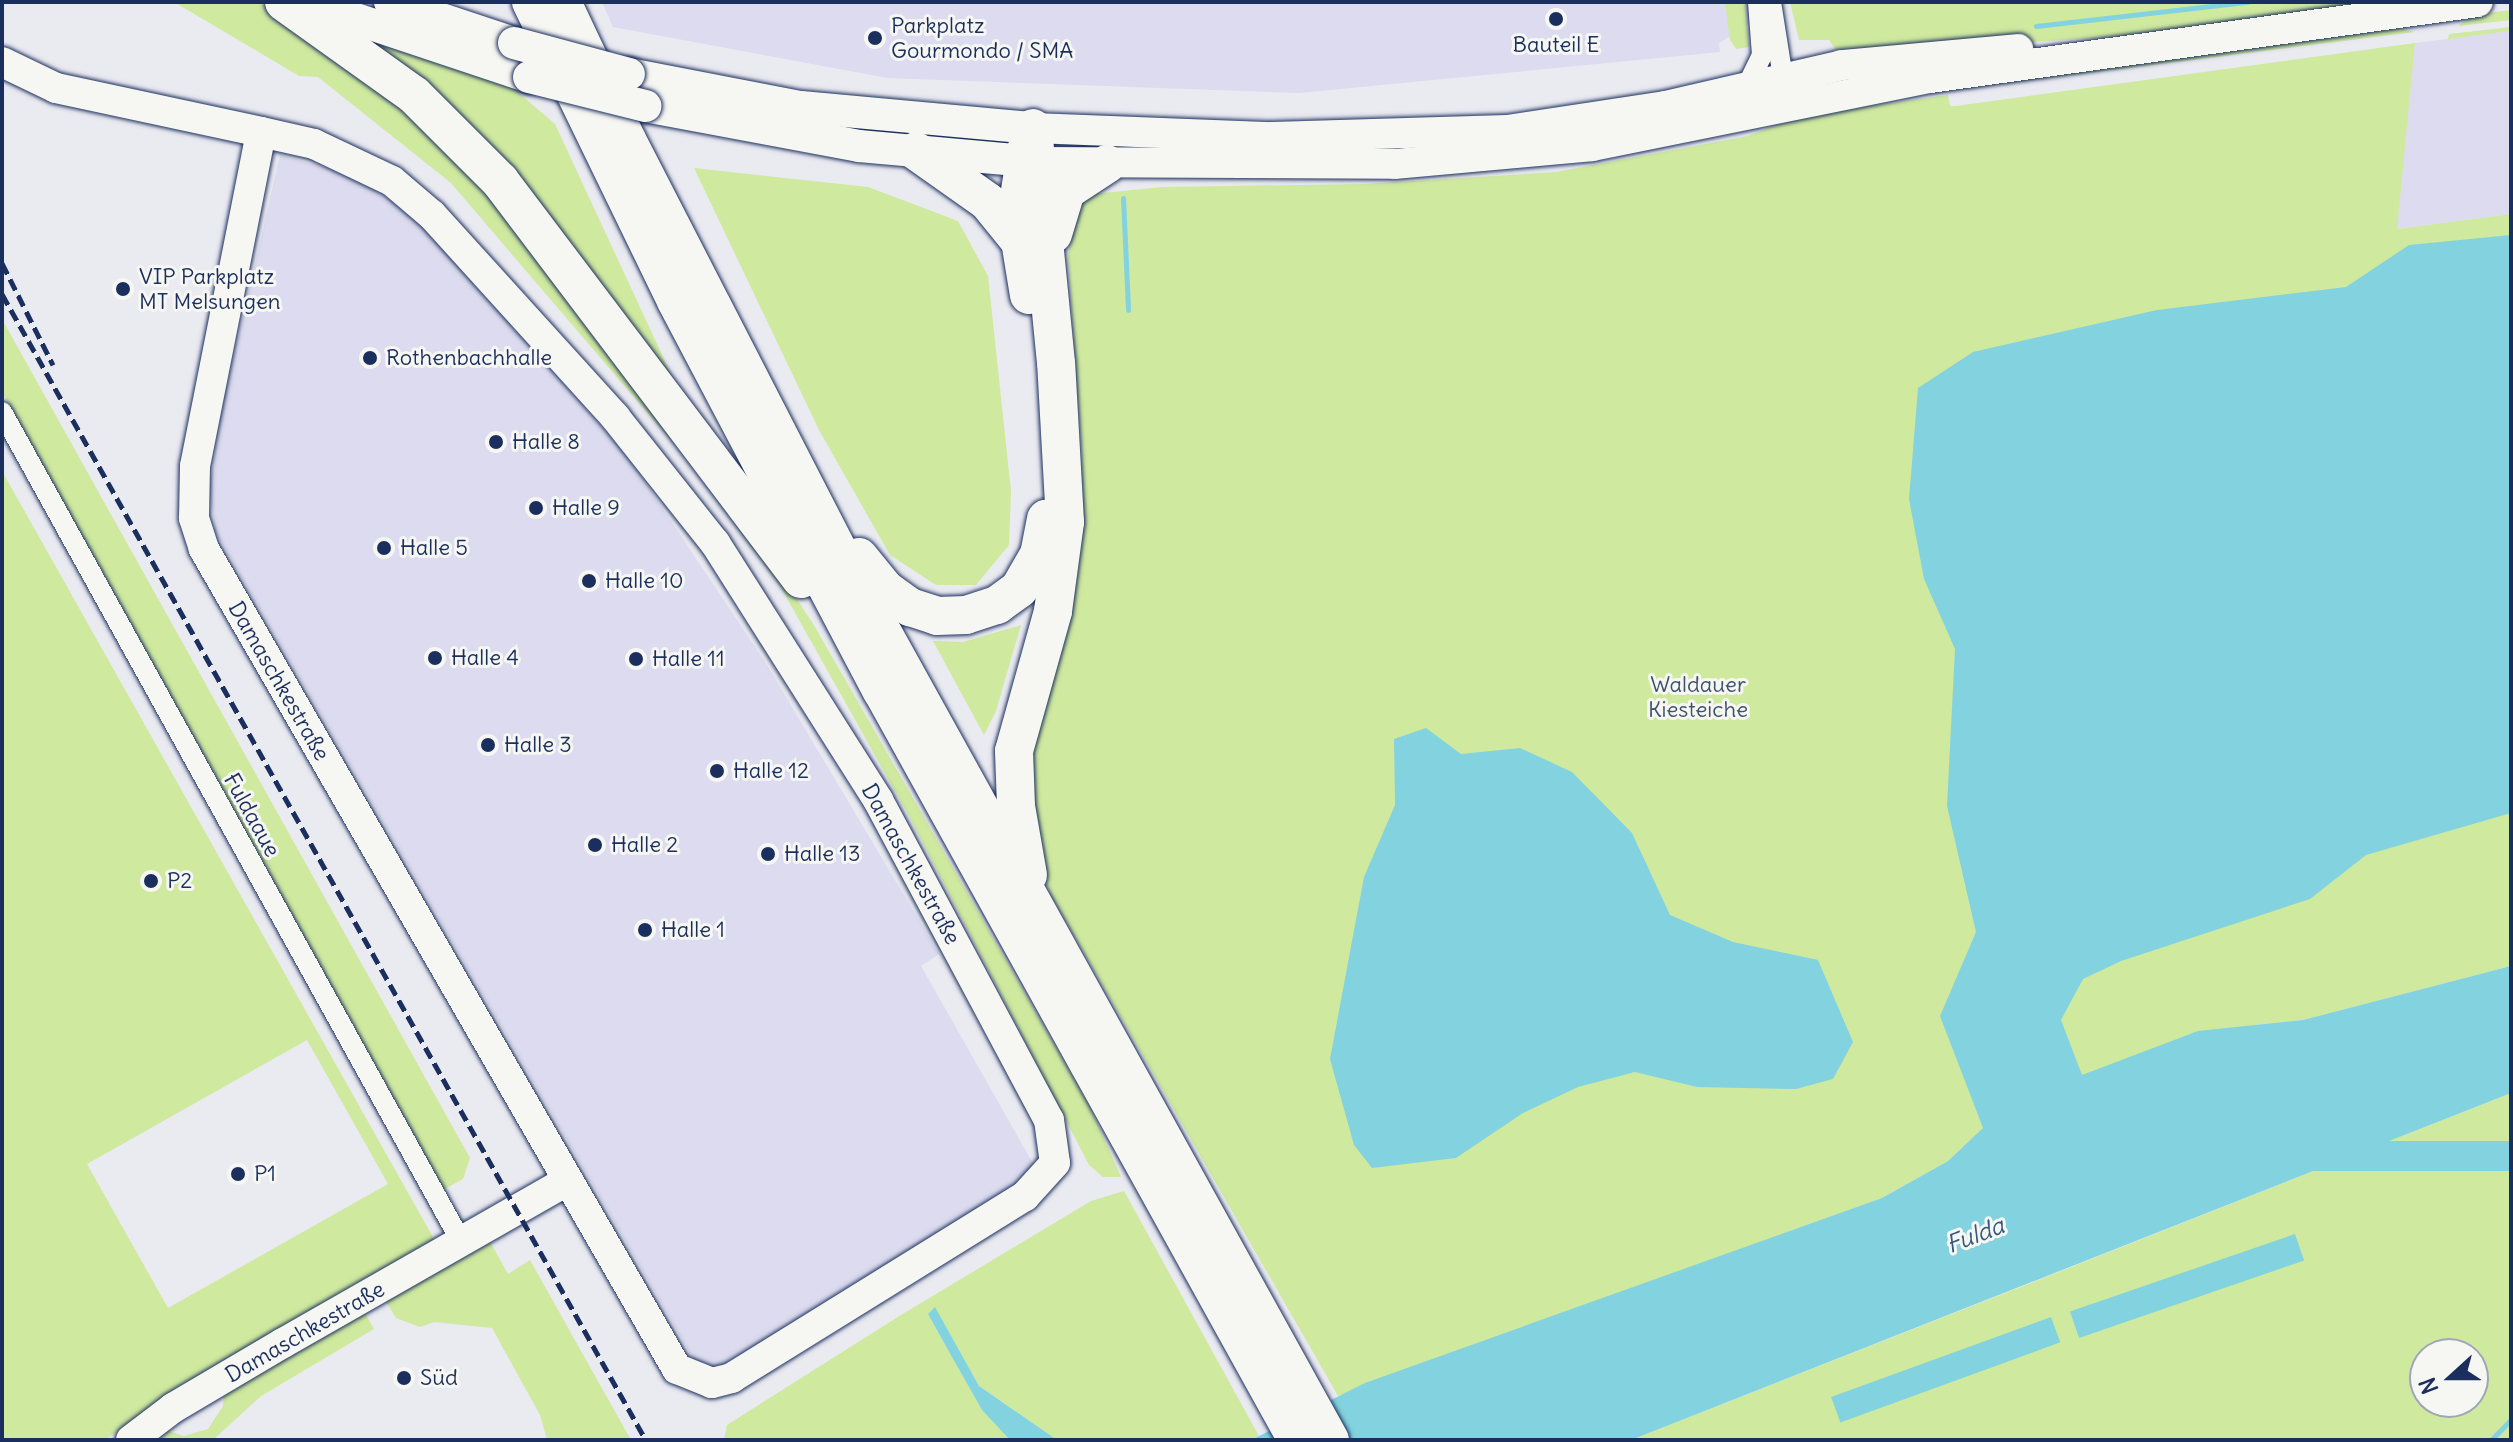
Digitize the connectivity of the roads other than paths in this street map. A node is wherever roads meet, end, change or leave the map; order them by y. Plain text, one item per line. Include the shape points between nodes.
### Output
1 (284, 2) edge
2 (305, 2) edge
3 (390, 2) edge
4 (531, 2) edge
5 (562, 2) edge
6 (1758, 2) edge
7 (1771, 2) edge
8 (2478, 2) edge
9 (2132, 47) junction
10 (2, 62) edge
11 (1783, 78) junction
12 (1746, 88) junction
13 (1726, 121) junction
14 (261, 132) junction
15 (1032, 150) junction
16 (916, 151) junction
17 (1107, 164) junction
18 (1033, 247) junction
19 (2, 412) edge
20 (776, 431) junction
21 (882, 691) junction
22 (1046, 931) junction
23 (1141, 1128) junction
24 (565, 1182) junction
25 (461, 1241) junction
26 (131, 1440) edge
27 (1297, 1440) edge
28 (1330, 1440) edge

1 - 21 highway via 414,95 500,181 704,446
2 - 16 main road, bridge via 529,77 645,106 859,146
3 - 15 main road, bridge via 629,74
4 - 21 highway via 676,301
5 - 20 highway
6 - 12 street via 1762,55
7 - 11 street
8 - 9 street
9 - 11 street via 1927,53
9 - 13 street via 1930,78
10 - 14 street, Damaschkestraße via 56,88
11 - 12 street
11 - 13 street via 1769,97
12 - 15 street via 1591,120 1405,136 1142,134
13 - 17 street via 1592,146 1395,164
14 - 24 street, Damaschkestraße via 204,407 194,518 204,549
14 - 24 street, Damaschkestraße via 355,160 392,181 432,215 615,417 715,543 878,800 1049,1120 1057,1150 1048,1176 1025,1196 750,1367 712,1383 677,1369
15 - 16 main road
15 - 17 street
15 - 18 highway via 1016,198
16 - 18 highway via 988,202
17 - 18 highway via 1063,195
18 - 20 highway via 1046,530 1034,568 1009,598 981,612 951,617 926,614 896,598 863,562
18 - 22 highway via 1065,522 1053,611 1024,706 1014,777 1023,854
19 - 25 street, Fuldaaue
20 - 22 highway
21 - 23 highway
22 - 23 highway
23 - 27 highway
23 - 28 highway
24 - 25 street, Damaschkestraße
25 - 26 street, Damaschkestraße via 173,1408

